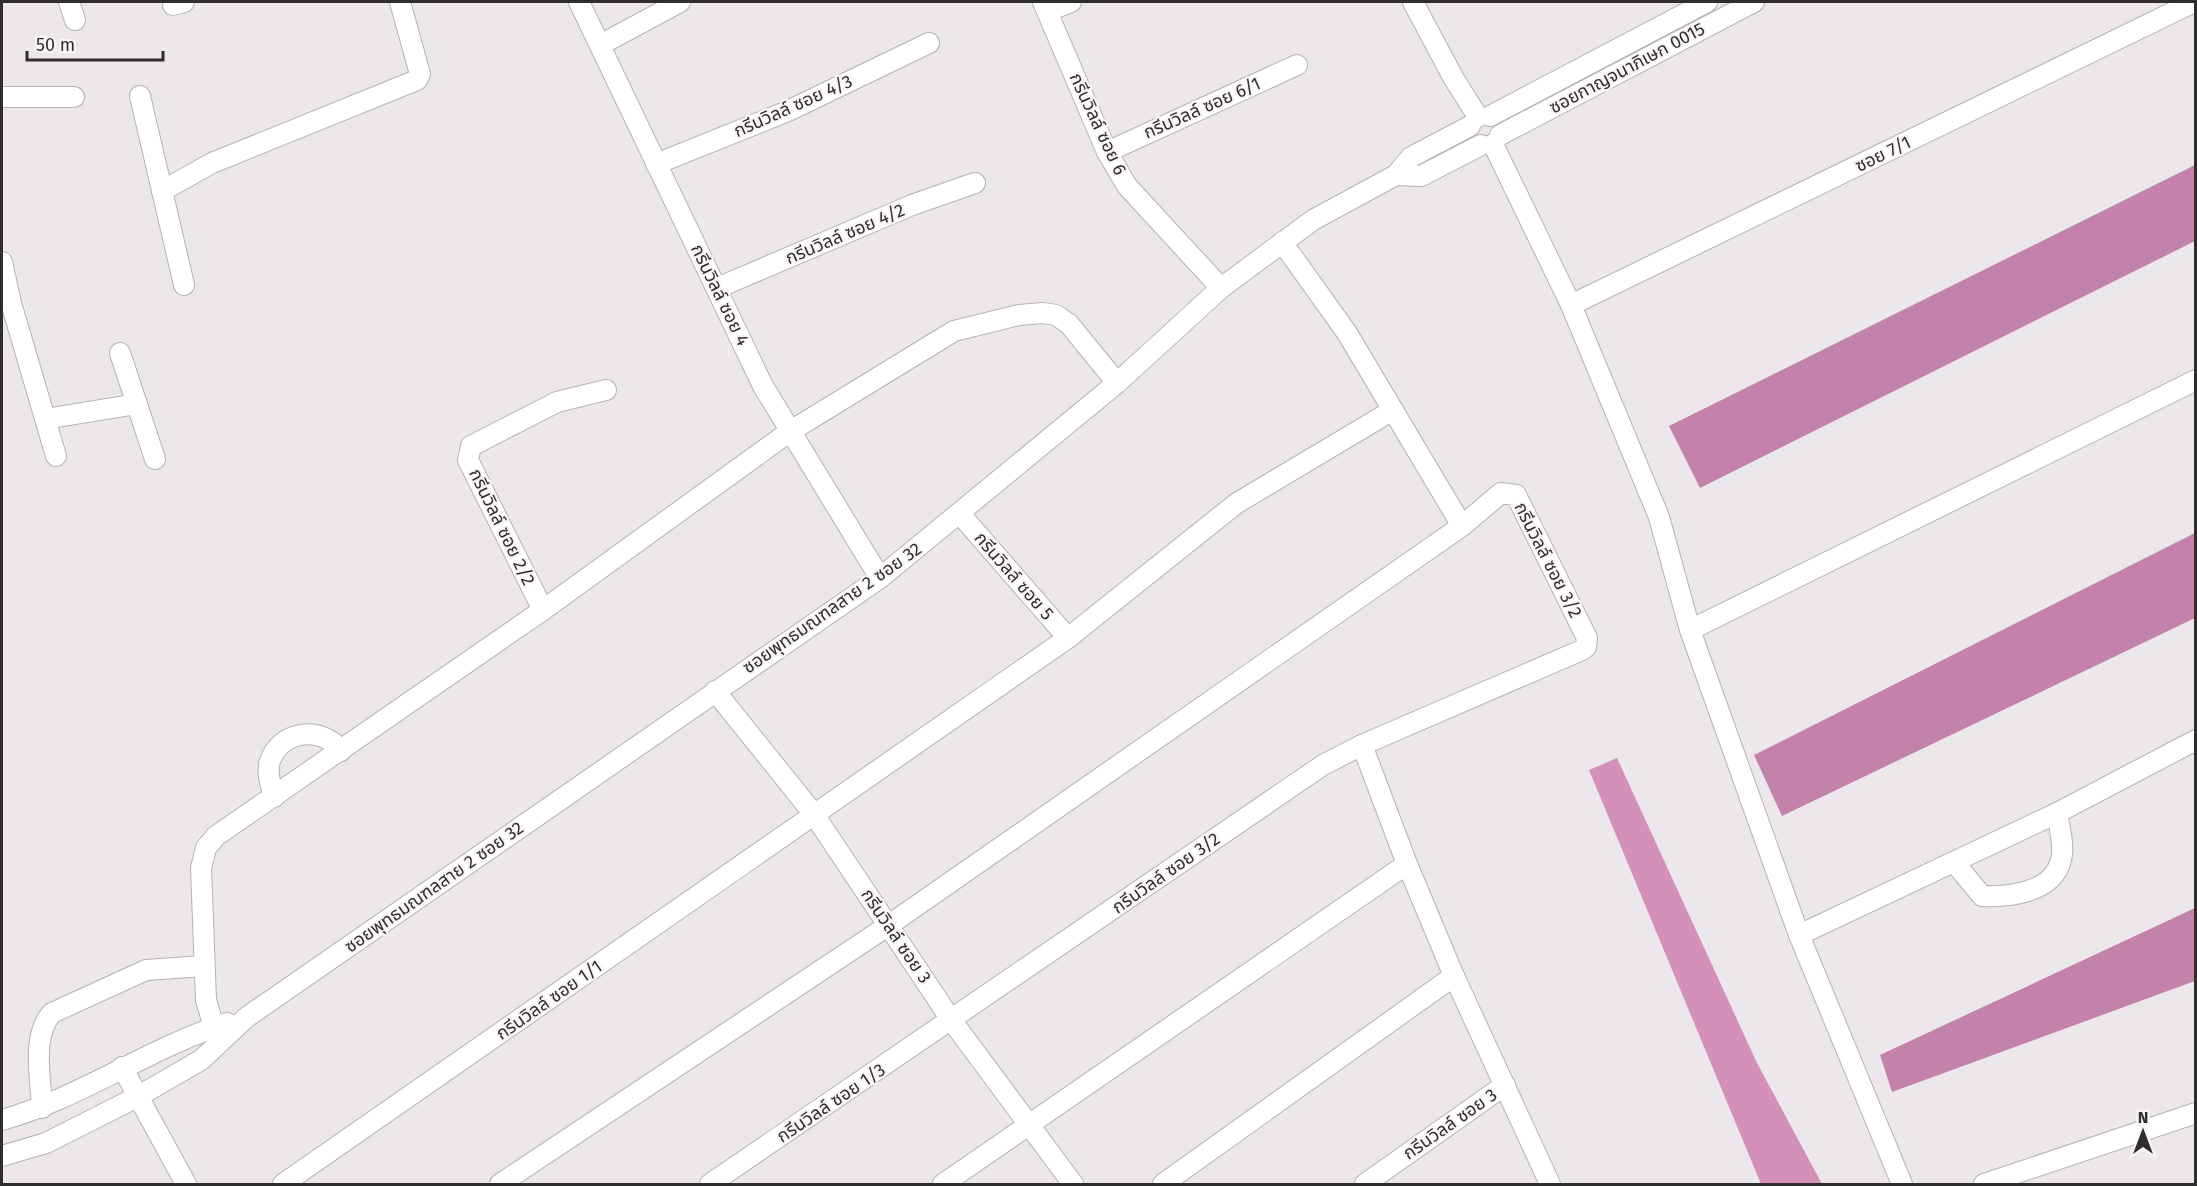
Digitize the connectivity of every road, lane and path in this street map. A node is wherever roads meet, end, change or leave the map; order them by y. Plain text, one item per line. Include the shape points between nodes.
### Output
1 (400, 2) edge
2 (579, 2) edge
3 (680, 2) edge
4 (1071, 2) edge
5 (1413, 2) edge
6 (1707, 2) edge
7 (1754, 2) edge
8 (2194, 2) edge
9 (1045, 6) edge
10 (929, 43) dead end
11 (600, 45) junction
12 (1297, 65) dead end
13 (2, 96) edge
14 (140, 96) dead end
15 (74, 97) dead end
16 (1479, 120) junction
17 (1491, 141) junction
18 (1107, 152) junction
19 (656, 164) junction
20 (1396, 175) junction
21 (975, 183) dead end
22 (162, 191) junction
23 (1282, 242) junction
24 (2, 262) edge
25 (184, 285) dead end
26 (717, 288) junction
27 (1221, 288) junction
28 (1571, 306) junction
29 (120, 353) dead end
30 (2196, 380) edge
31 (1117, 383) junction
32 (606, 390) dead end
33 (137, 404) junction
34 (1393, 410) junction
35 (45, 419) junction
36 (789, 432) junction
37 (56, 456) dead end
38 (155, 459) dead end
39 (960, 514) junction
40 (1462, 526) junction
41 (880, 578) junction
42 (543, 610) junction
43 (1690, 630) junction
44 (1068, 638) junction
45 (715, 691) junction
46 (2196, 740) edge
47 (1362, 746) junction
48 (341, 751) junction
49 (274, 797) junction
50 (813, 813) junction
51 (2057, 813) junction
52 (1954, 862) junction
53 (1407, 864) junction
54 (889, 925) junction
55 (1799, 936) junction
56 (204, 966) junction
57 (1454, 976) junction
58 (247, 1017) junction
59 (952, 1021) junction
60 (214, 1027) junction
61 (122, 1067) junction
62 (1505, 1085) junction
63 (137, 1096) junction
64 (42, 1108) junction
65 (2196, 1113) edge
66 (2, 1120) edge
67 (1031, 1125) junction
68 (2, 1156) edge
69 (186, 1185) edge
70 (283, 1185) edge
71 (500, 1185) edge
72 (710, 1185) edge
73 (943, 1185) edge
74 (1074, 1185) edge
75 (1163, 1185) edge
76 (1365, 1185) edge
77 (1550, 1185) edge
78 (1902, 1185) edge
79 (1984, 1185) edge

1 - 22 street via 420,74 417,80 212,164
2 - 11 street, กรีนวิลล์ ซอย 4
3 - 11 street
4 - 9 street
5 - 16 street
6 - 16 street, ซอยกาญจนาภิเษก 0015
7 - 17 street, ซอยกาญจนาภิเษก 0015
8 - 28 street, ซอย 7/1
9 - 18 street, กรีนวิลล์ ซอย 6
10 - 19 street, กรีนวิลล์ ซอย 4/3 via 788,111
11 - 19 street, กรีนวิลล์ ซอย 4
12 - 18 street, กรีนวิลล์ ซอย 6/1
13 - 15 street
14 - 22 street
16 - 17 street via 1472,138
16 - 17 street via 1499,123
16 - 20 street, ซอยพุทธมณฑลสาย 2 ซอย 32 via 1411,157
17 - 20 street, ซอยพุทธมณฑลสาย 2 ซอย 32 via 1421,176
17 - 28 street
18 - 27 street, กรีนวิลล์ ซอย 6 via 1127,186
19 - 26 street, กรีนวิลล์ ซอย 4
20 - 23 street, ซอยพุทธมณฑลสาย 2 ซอย 32 via 1313,220
21 - 26 street, กรีนวิลล์ ซอย 4/2
22 - 25 street
23 - 27 street, ซอยพุทธมณฑลสาย 2 ซอย 32
23 - 34 street via 1347,333
24 - 35 street
26 - 36 street, กรีนวิลล์ ซอย 4 via 763,387
27 - 31 street, ซอยพุทธมณฑลสาย 2 ซอย 32
28 - 43 street via 1659,517
29 - 33 street
30 - 43 street
31 - 36 street via 1069,324 1056,315 1019,315 954,331
31 - 39 street, ซอยพุทธมณฑลสาย 2 ซอย 32
32 - 42 street, กรีนวิลล์ ซอย 2/2 via 557,402 471,446 468,452 468,460
33 - 35 street
33 - 38 street
34 - 40 street
34 - 44 street, กรีนวิลล์ ซอย 1/1 via 1237,503
35 - 37 street
36 - 41 street, กรีนวิลล์ ซอย 4
36 - 42 street
39 - 41 street, ซอยพุทธมณฑลสาย 2 ซอย 32
39 - 44 street, กรีนวิลล์ ซอย 5
40 - 47 street, กรีนวิลล์ ซอย 3/2 via 1501,494 1516,495 1587,638 1586,647
40 - 54 street, กรีนวิลล์ ซอย 3/2
41 - 45 street, ซอยพุทธมณฑลสาย 2 ซอย 32
42 - 48 street
43 - 55 street
44 - 50 street, กรีนวิลล์ ซอย 1/1
45 - 50 street, กรีนวิลล์ ซอย 3
45 - 58 street, ซอยพุทธมณฑลสาย 2 ซอย 32
46 - 51 street
47 - 53 street
47 - 59 street, กรีนวิลล์ ซอย 3/2 via 1323,765
48 - 49 street
48 - 49 street via 331,739 317,733 291,738 279,746 269,764
49 - 56 street via 216,836 206,848 201,867
50 - 54 street, กรีนวิลล์ ซอย 3
50 - 70 street, กรีนวิลล์ ซอย 1/1
51 - 52 street
51 - 52 street via 2061,860 2052,876 2031,889 2010,897 1982,896
52 - 55 street
53 - 57 street
53 - 67 street
54 - 59 street, กรีนวิลล์ ซอย 3
54 - 71 street, กรีนวิลล์ ซอย 3/2
55 - 78 street
56 - 60 street
56 - 64 street via 146,970 52,1013 43,1023 40,1040
57 - 62 street
57 - 75 street
58 - 60 street, ซอยพุทธมณฑลสาย 2 ซอย 32
58 - 63 street, ซอยพุทธมณฑลสาย 2 ซอย 32 via 201,1060
59 - 67 street, กรีนวิลล์ ซอย 3
59 - 72 street, กรีนวิลล์ ซอย 1/3
60 - 61 street, ซอยพุทธมณฑลสาย 2 ซอย 32
61 - 63 street
61 - 64 street, ซอยพุทธมณฑลสาย 2 ซอย 32
62 - 76 street, กรีนวิลล์ ซอย 3
62 - 77 street
63 - 68 street, ซอยพุทธมณฑลสาย 2 ซอย 32 via 46,1143
63 - 69 street
64 - 66 street, ซอยพุทธมณฑลสาย 2 ซอย 32
65 - 79 street
67 - 73 street
67 - 74 street, กรีนวิลล์ ซอย 3

